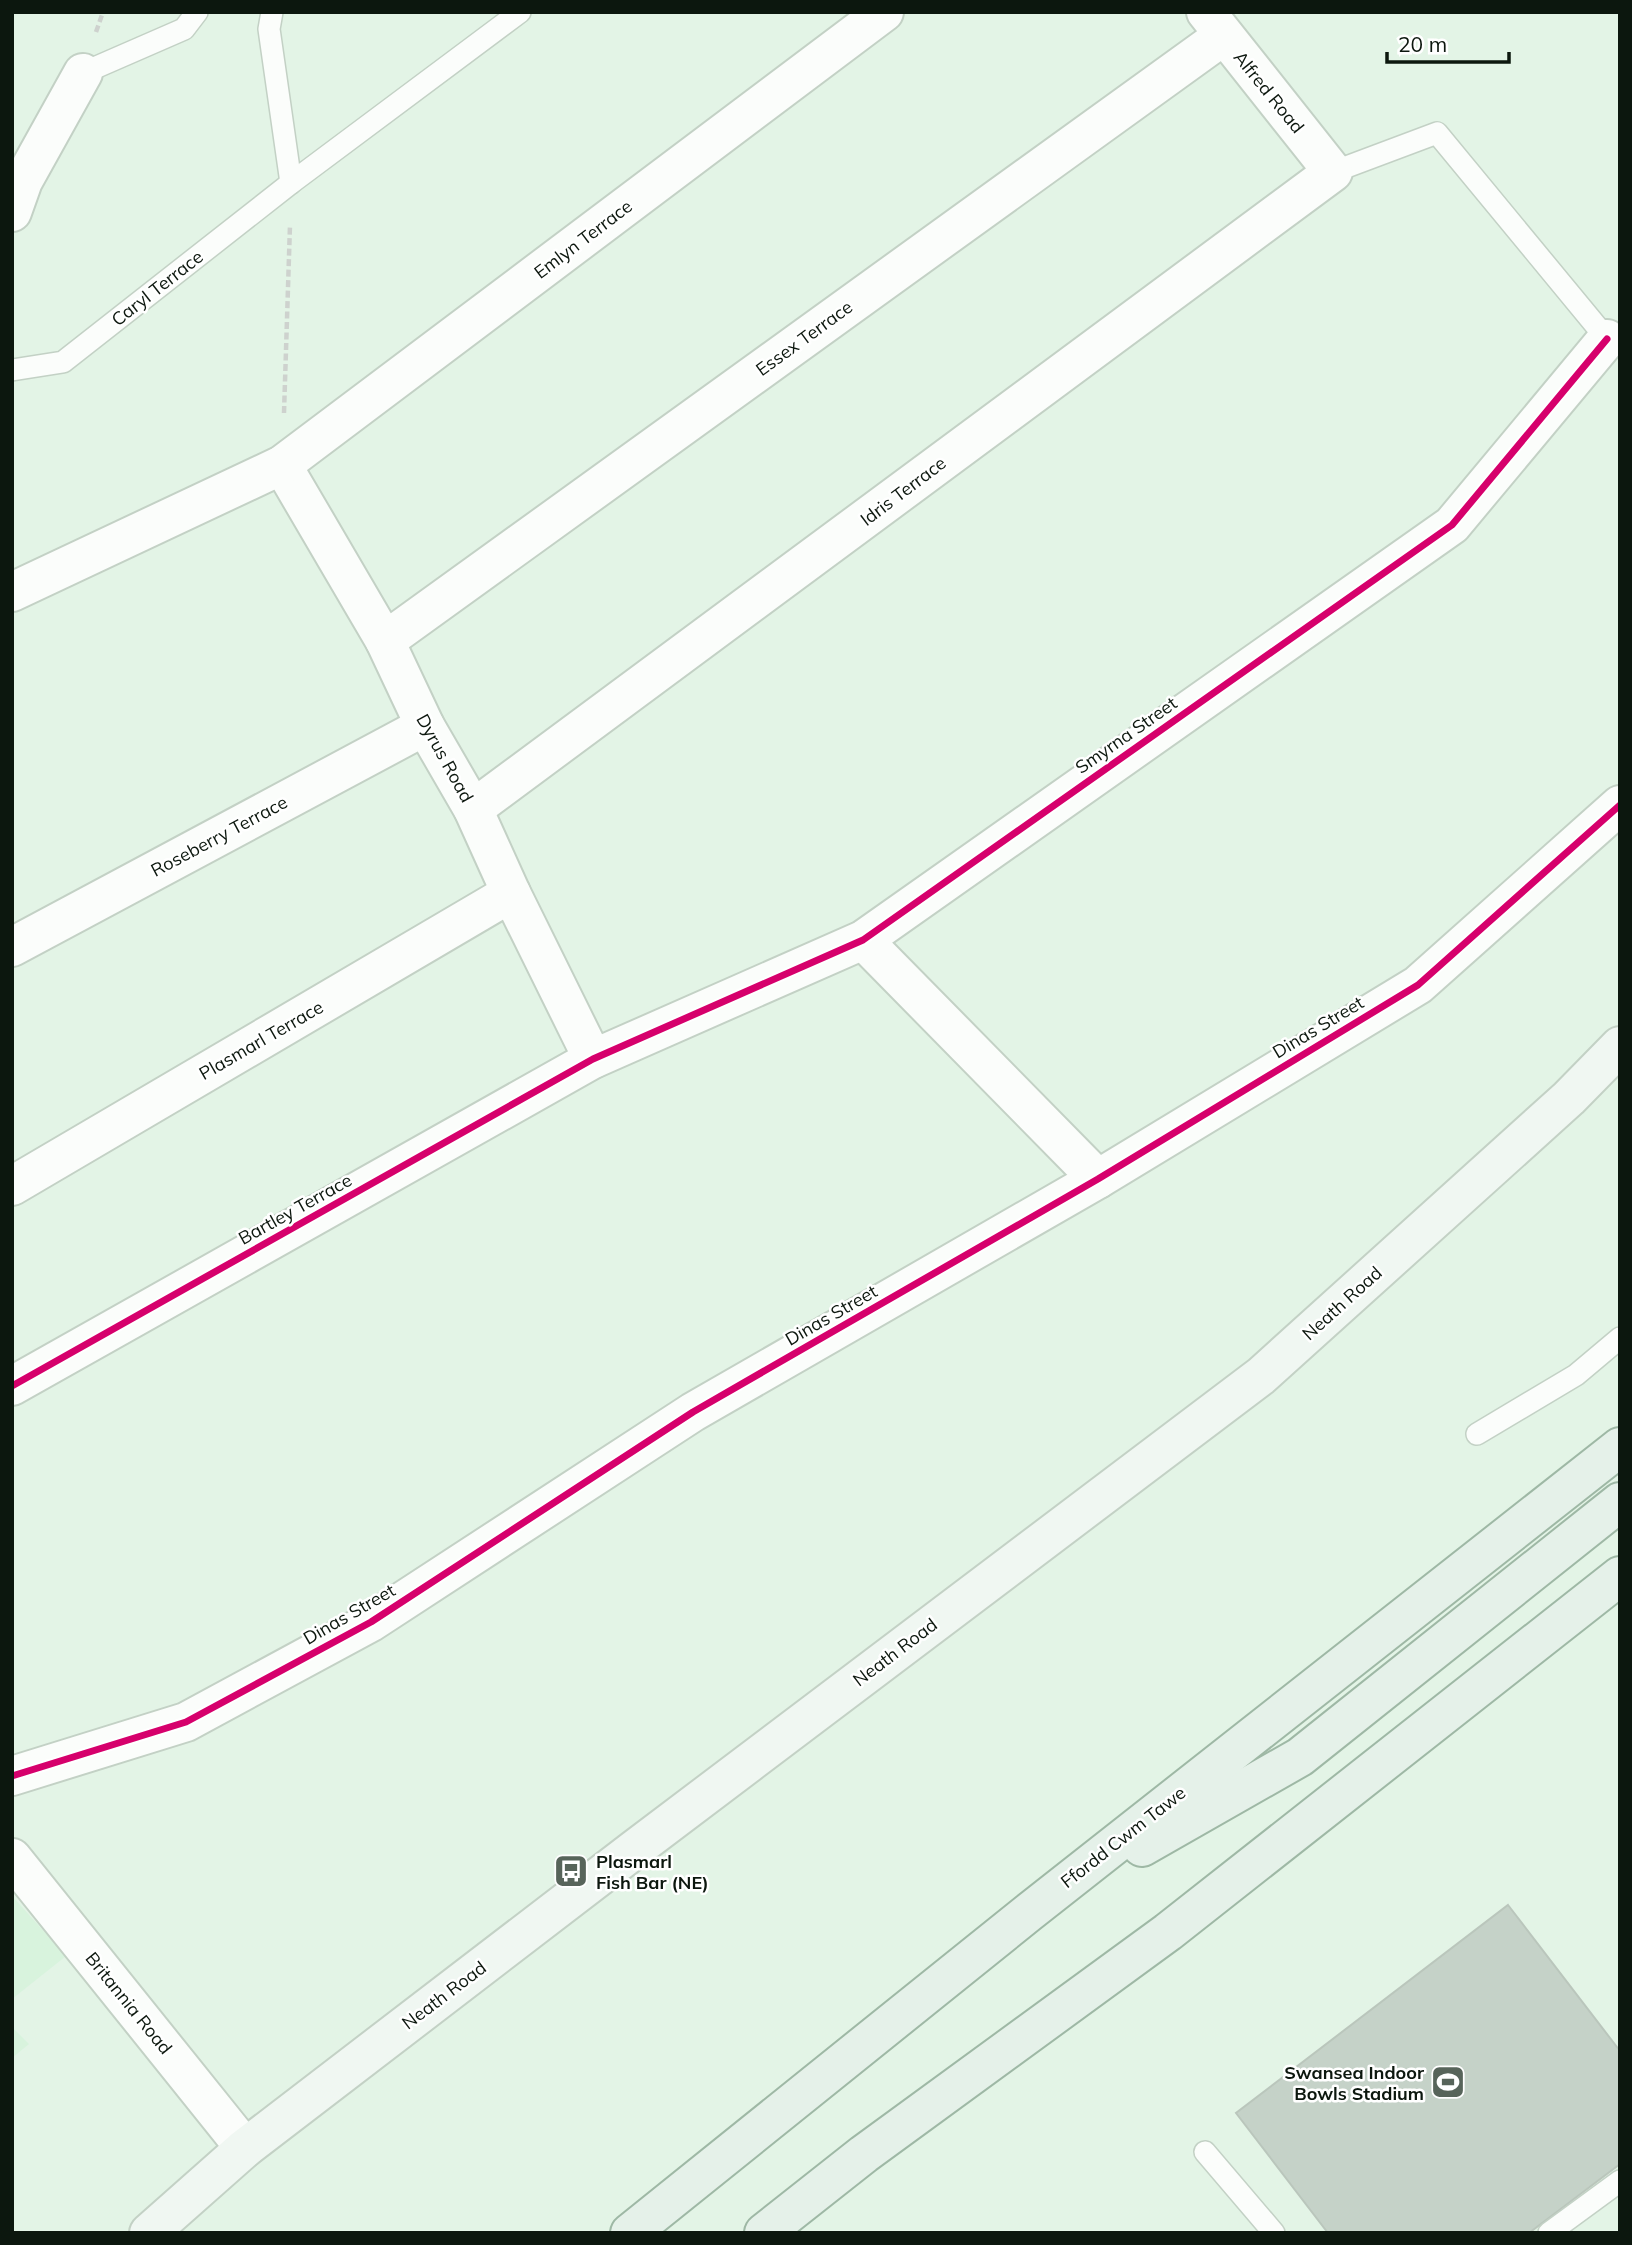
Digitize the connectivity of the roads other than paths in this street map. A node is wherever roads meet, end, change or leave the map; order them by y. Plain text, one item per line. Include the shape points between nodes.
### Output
1 (197, 12) edge
2 (272, 12) edge
3 (520, 12) edge
4 (884, 12) edge
5 (1214, 24) edge
6 (83, 72) joint
7 (1332, 172) junction
8 (291, 183) junction
9 (12, 212) edge
10 (1607, 339) joint
11 (12, 370) edge
12 (282, 465) junction
13 (12, 592) edge
14 (386, 641) junction
15 (425, 726) junction
16 (1620, 805) edge
17 (473, 809) junction
18 (510, 893) junction
19 (863, 940) junction
20 (12, 947) edge
21 (1620, 1046) edge
22 (593, 1059) junction
23 (1098, 1179) junction
24 (12, 1186) edge
25 (1620, 1338) edge
26 (12, 1386) edge
27 (1477, 1434) dead end
28 (1620, 1447) edge
29 (1620, 1502) edge
30 (1620, 1576) edge
31 (12, 1776) edge
32 (12, 1858) edge
33 (1028, 1913) junction
34 (245, 2148) junction
35 (1205, 2152) dead end
36 (1620, 2181) edge
37 (149, 2233) edge
38 (630, 2233) edge
39 (764, 2233) edge
40 (1274, 2233) edge
41 (1549, 2233) edge

1 - 6 lane via 184,29
2 - 8 lane via 269,29
3 - 8 lane, Caryl Terrace
4 - 12 street, Emlyn Terrace
5 - 7 street, Alfred Road
5 - 14 street, Essex Terrace
6 - 9 street via 23,181
7 - 10 lane via 1437,133
7 - 17 street, Idris Terrace
8 - 11 lane, Caryl Terrace via 63,362
10 - 19 street, Smyrna Street via 1452,525
12 - 13 street, Emlyn Terrace
12 - 14 street, Dyrus Road
14 - 15 street, Dyrus Road
15 - 17 street, Dyrus Road
15 - 20 street, Roseberry Terrace
16 - 23 street, Dinas Street via 1418,985
17 - 18 street, Dyrus Road
18 - 22 street, Dyrus Road
18 - 24 street, Plasmarl Terrace
19 - 22 street, Smyrna Street
19 - 23 street
21 - 34 main road, Neath Road via 1569,1098 1261,1376
22 - 26 street, Bartley Terrace
23 - 31 street, Dinas Street via 693,1412 371,1622 186,1722
25 - 27 lane via 1576,1374
28 - 33 main road, Ffordd Cwm Tawe
29 - 33 main road via 1300,1757
30 - 39 main road via 1168,1931
32 - 34 street, Britannia Road
33 - 38 main road, Ffordd Cwm Tawe
34 - 37 main road, Neath Road
35 - 40 lane
36 - 41 lane

